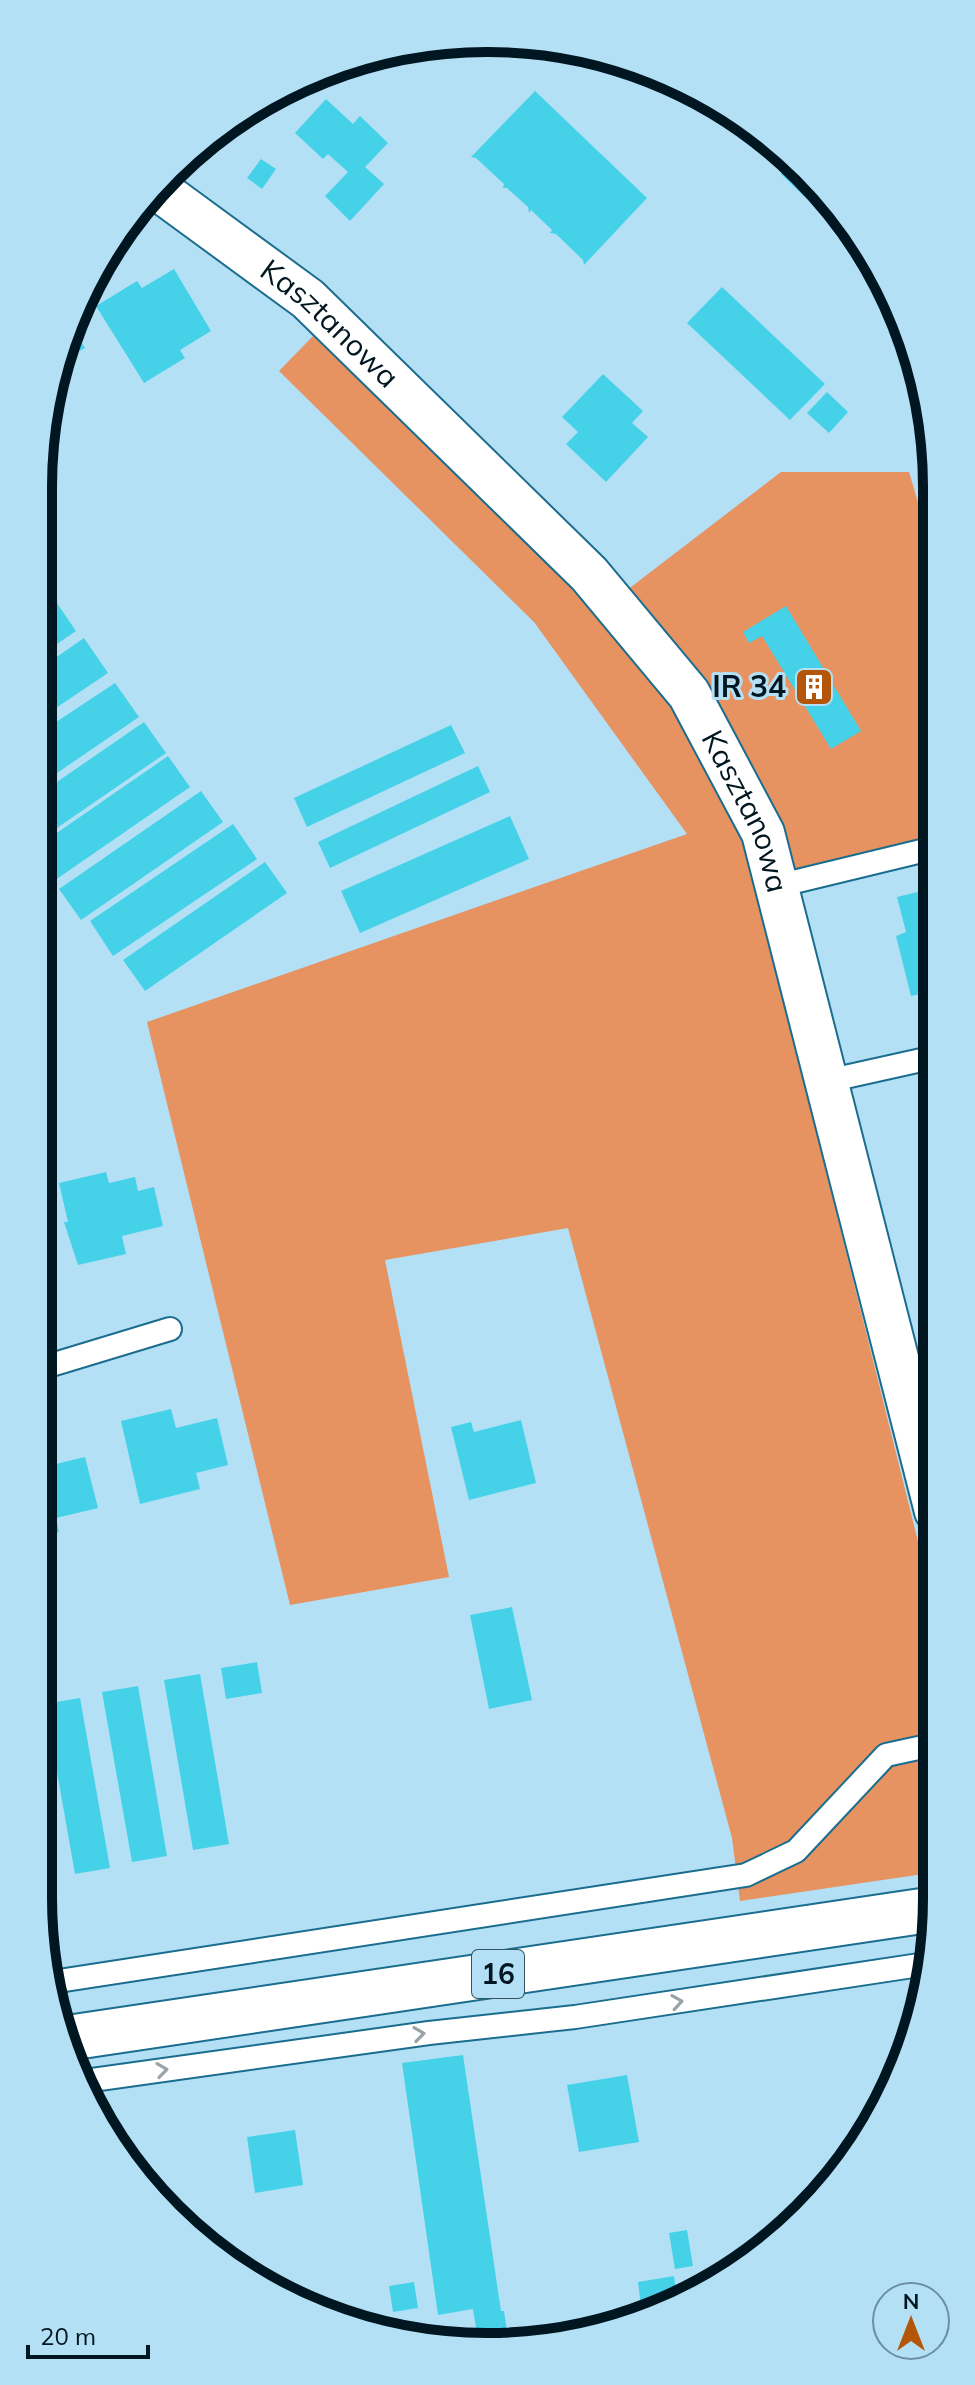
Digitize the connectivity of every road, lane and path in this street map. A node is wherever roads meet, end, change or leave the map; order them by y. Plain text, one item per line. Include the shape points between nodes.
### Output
1 (165, 195) edge
2 (923, 851) edge
3 (777, 886) junction
4 (923, 1060) edge
5 (827, 1081) junction
6 (170, 1329) dead end
7 (52, 1365) edge
8 (923, 1437) edge
9 (923, 1747) edge
10 (923, 1911) edge
11 (917, 1965) edge
12 (60, 1981) edge
13 (75, 2037) edge
14 (92, 2080) edge

1 - 3 street, Kasztanowa via 308,299 589,574 689,694 763,833
2 - 3 lane
3 - 5 street, Kasztanowa
4 - 5 lane
5 - 8 street, Kasztanowa
6 - 7 lane
9 - 12 lane via 886,1755 796,1851 746,1875
10 - 13 main road, 16
14 -> 11 lane via 575,2017

